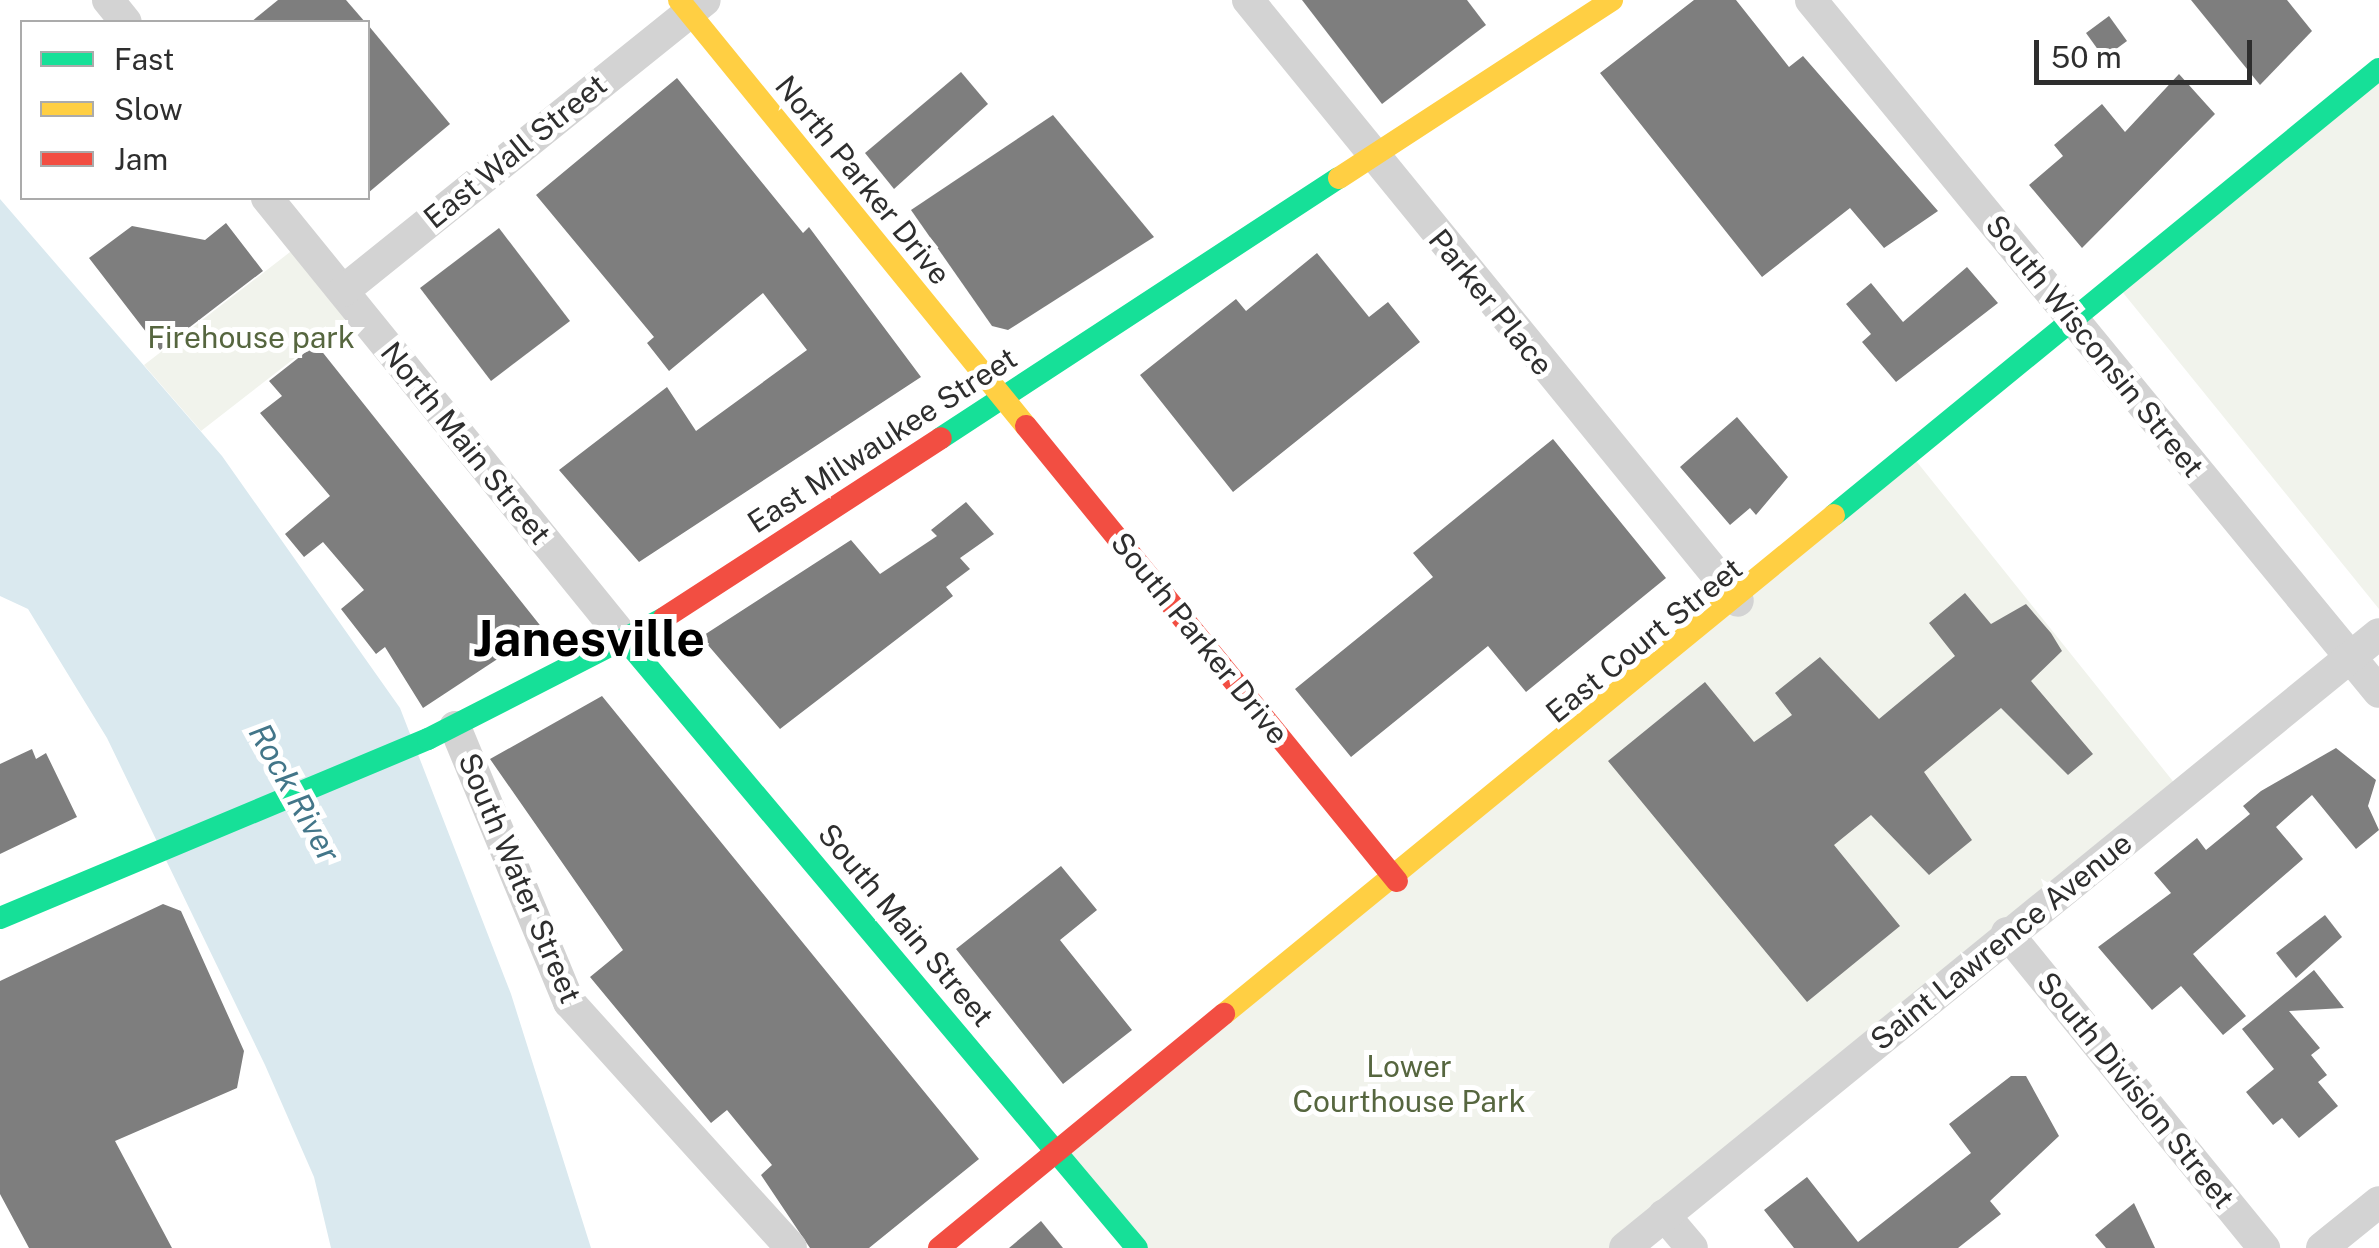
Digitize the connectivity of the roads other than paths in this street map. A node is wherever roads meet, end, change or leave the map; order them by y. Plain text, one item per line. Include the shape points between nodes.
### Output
1 (108, 0) edge
2 (1248, 0) edge
3 (1612, 0) edge
4 (1811, 0) edge
5 (691, 4) edge
6 (124, 20) edge
7 (2379, 68) edge
8 (1373, 156) junction
9 (269, 200) edge
10 (343, 291) junction
11 (2075, 319) junction
12 (1002, 397) junction
13 (1738, 601) junction
14 (2379, 634) edge
15 (627, 642) junction
16 (2351, 658) junction
17 (2379, 692) edge
18 (456, 727) junction
19 (1397, 881) junction
20 (0, 918) edge
21 (2008, 932) junction
22 (1062, 1154) junction
23 (2379, 1202) edge
24 (1664, 1215) junction
25 (791, 1248) edge
26 (939, 1248) edge
27 (1138, 1248) edge
28 (1624, 1248) edge
29 (1692, 1248) edge
30 (2264, 1248) edge
31 (2322, 1248) edge

1 - 6 street
2 - 8 street, Parker Place
3 - 8 main road, East Milwaukee Street
4 - 11 street, South Wisconsin Street
5 - 10 street, East Wall Street
5 - 12 main road, North Parker Drive
7 - 11 main road, East Court Street
8 - 12 main road, East Milwaukee Street
8 - 13 street, Parker Place
9 - 10 street, North Main Street
10 - 15 street, North Main Street
11 - 13 main road, East Court Street
11 - 16 street, South Wisconsin Street
12 - 15 main road, East Milwaukee Street
12 - 19 main road, South Parker Drive
13 - 19 main road, East Court Street
14 - 16 street, Saint Lawrence Avenue
15 - 18 main road, East Milwaukee Street
15 - 22 main road, South Main Street
16 - 17 street, South Wisconsin Street
16 - 21 street, Saint Lawrence Avenue
18 - 20 main road, East Milwaukee Street
18 - 25 street, South Water Street via 569,1002
19 - 22 main road, East Court Street
21 - 24 street, Saint Lawrence Avenue
21 - 30 street, South Division Street
22 - 26 main road, East Court Street
22 - 27 main road, South Main Street
23 - 31 street
24 - 28 street, Saint Lawrence Avenue
24 - 29 street

